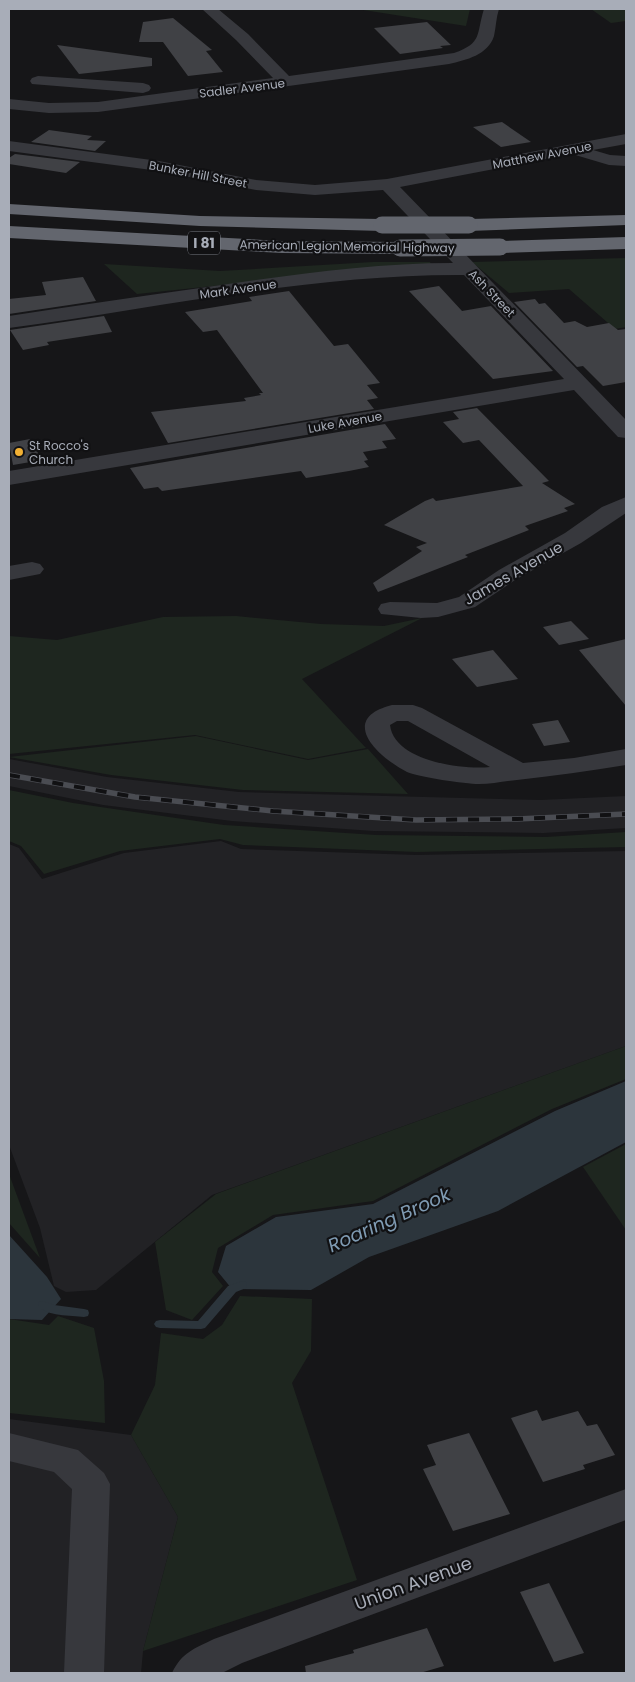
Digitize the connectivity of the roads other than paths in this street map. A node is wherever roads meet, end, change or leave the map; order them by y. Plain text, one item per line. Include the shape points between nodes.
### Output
1 (209, 9) edge
2 (490, 9) edge
3 (38, 81) dead end
4 (286, 82) junction
5 (173, 97) junction
6 (9, 104) edge
7 (626, 139) edge
8 (9, 146) edge
9 (569, 150) junction
10 (626, 161) edge
11 (387, 184) junction
12 (9, 209) edge
13 (626, 220) edge
14 (9, 232) edge
15 (626, 243) edge
16 (469, 269) junction
17 (9, 322) edge
18 (579, 383) junction
19 (626, 432) edge
20 (9, 478) edge
21 (626, 504) edge
22 (32, 569) dead end
23 (9, 573) edge
24 (390, 610) dead end
25 (626, 757) edge
26 (519, 772) dead end
27 (9, 1447) edge
28 (626, 1504) edge
29 (196, 1669) edge
30 (84, 1673) edge

1 - 4 street
2 - 4 street, Sadler Avenue via 482,44 449,59
3 - 5 street via 151,88 165,91
4 - 5 street, Sadler Avenue
5 - 6 street, Sadler Avenue via 84,108
7 - 9 street, Matthew Avenue
8 - 11 street, Bunker Hill Street via 159,166 256,185 315,190
9 - 10 street
9 - 11 street, Matthew Avenue
11 - 16 street, Ash Street
12 - 13 highway, American Legion Memorial Highway / I 81, bridge via 208,221 382,225
14 - 15 highway, American Legion Memorial Highway / I 81, bridge via 238,245 400,248
16 - 17 street, Mark Avenue via 379,271
16 - 18 street, Ash Street
18 - 19 street, Ash Street
18 - 20 street, Luke Avenue
21 - 24 street, James Avenue via 467,602 421,612
22 - 23 street
25 - 26 street
27 - 30 street via 65,1460 92,1484
28 - 29 street, Union Avenue via 228,1651

